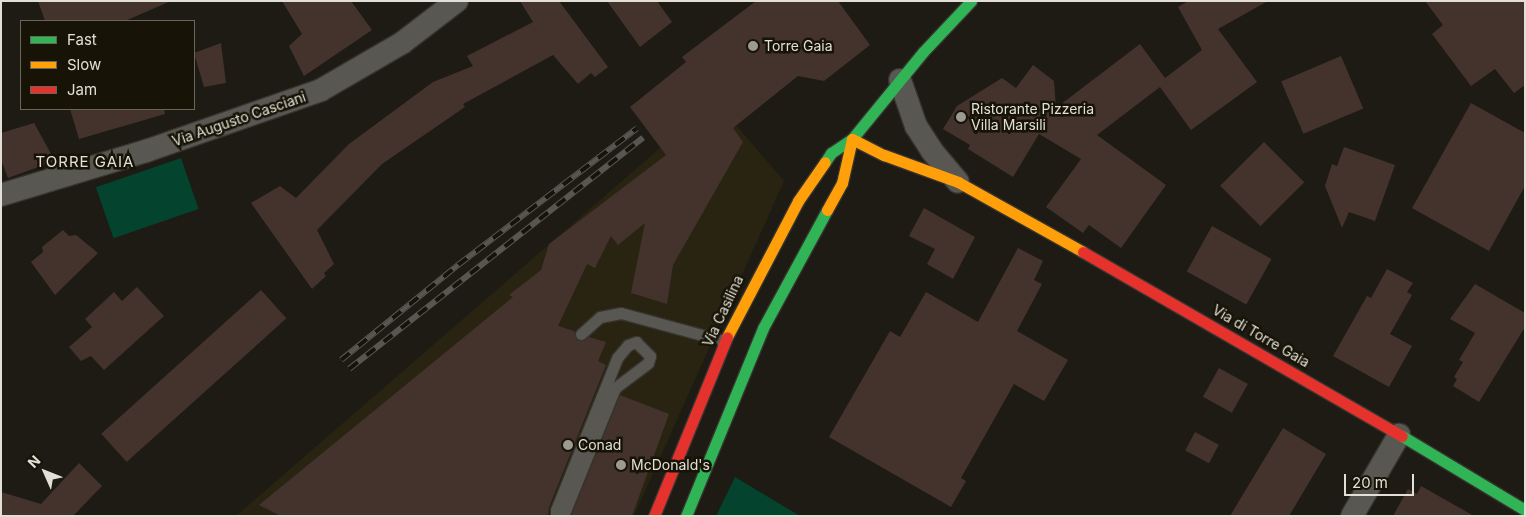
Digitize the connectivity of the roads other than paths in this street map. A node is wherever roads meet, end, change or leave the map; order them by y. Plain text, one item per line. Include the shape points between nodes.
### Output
1 (457, 1) edge
2 (971, 1) edge
3 (900, 80) junction
4 (852, 139) junction
5 (958, 182) junction
6 (1, 195) edge
7 (581, 334) dead end
8 (724, 340) junction
9 (1400, 435) junction
10 (1525, 510) edge
11 (556, 516) edge
12 (563, 516) edge
13 (654, 516) edge
14 (686, 516) edge
15 (1352, 516) edge

1 - 6 street, Via Augusto Casciani via 402,43 321,90 146,151
2 - 3 main road, Via Casilina
3 - 4 main road, Via Casilina
3 - 5 street via 916,126
4 - 5 main road, Via di Torre Gaia via 884,155
4 - 8 main road, Via Casilina via 831,153 798,201
4 - 14 main road, Via Casilina via 842,183 763,328
5 - 9 main road, Via di Torre Gaia via 1255,349
7 - 8 lane via 600,317 621,313
8 - 13 main road, Via Casilina
9 - 10 main road, Via di Torre Gaia
9 - 15 street
11 - 12 lane via 617,358 628,345 636,342 650,356 648,363 614,388

